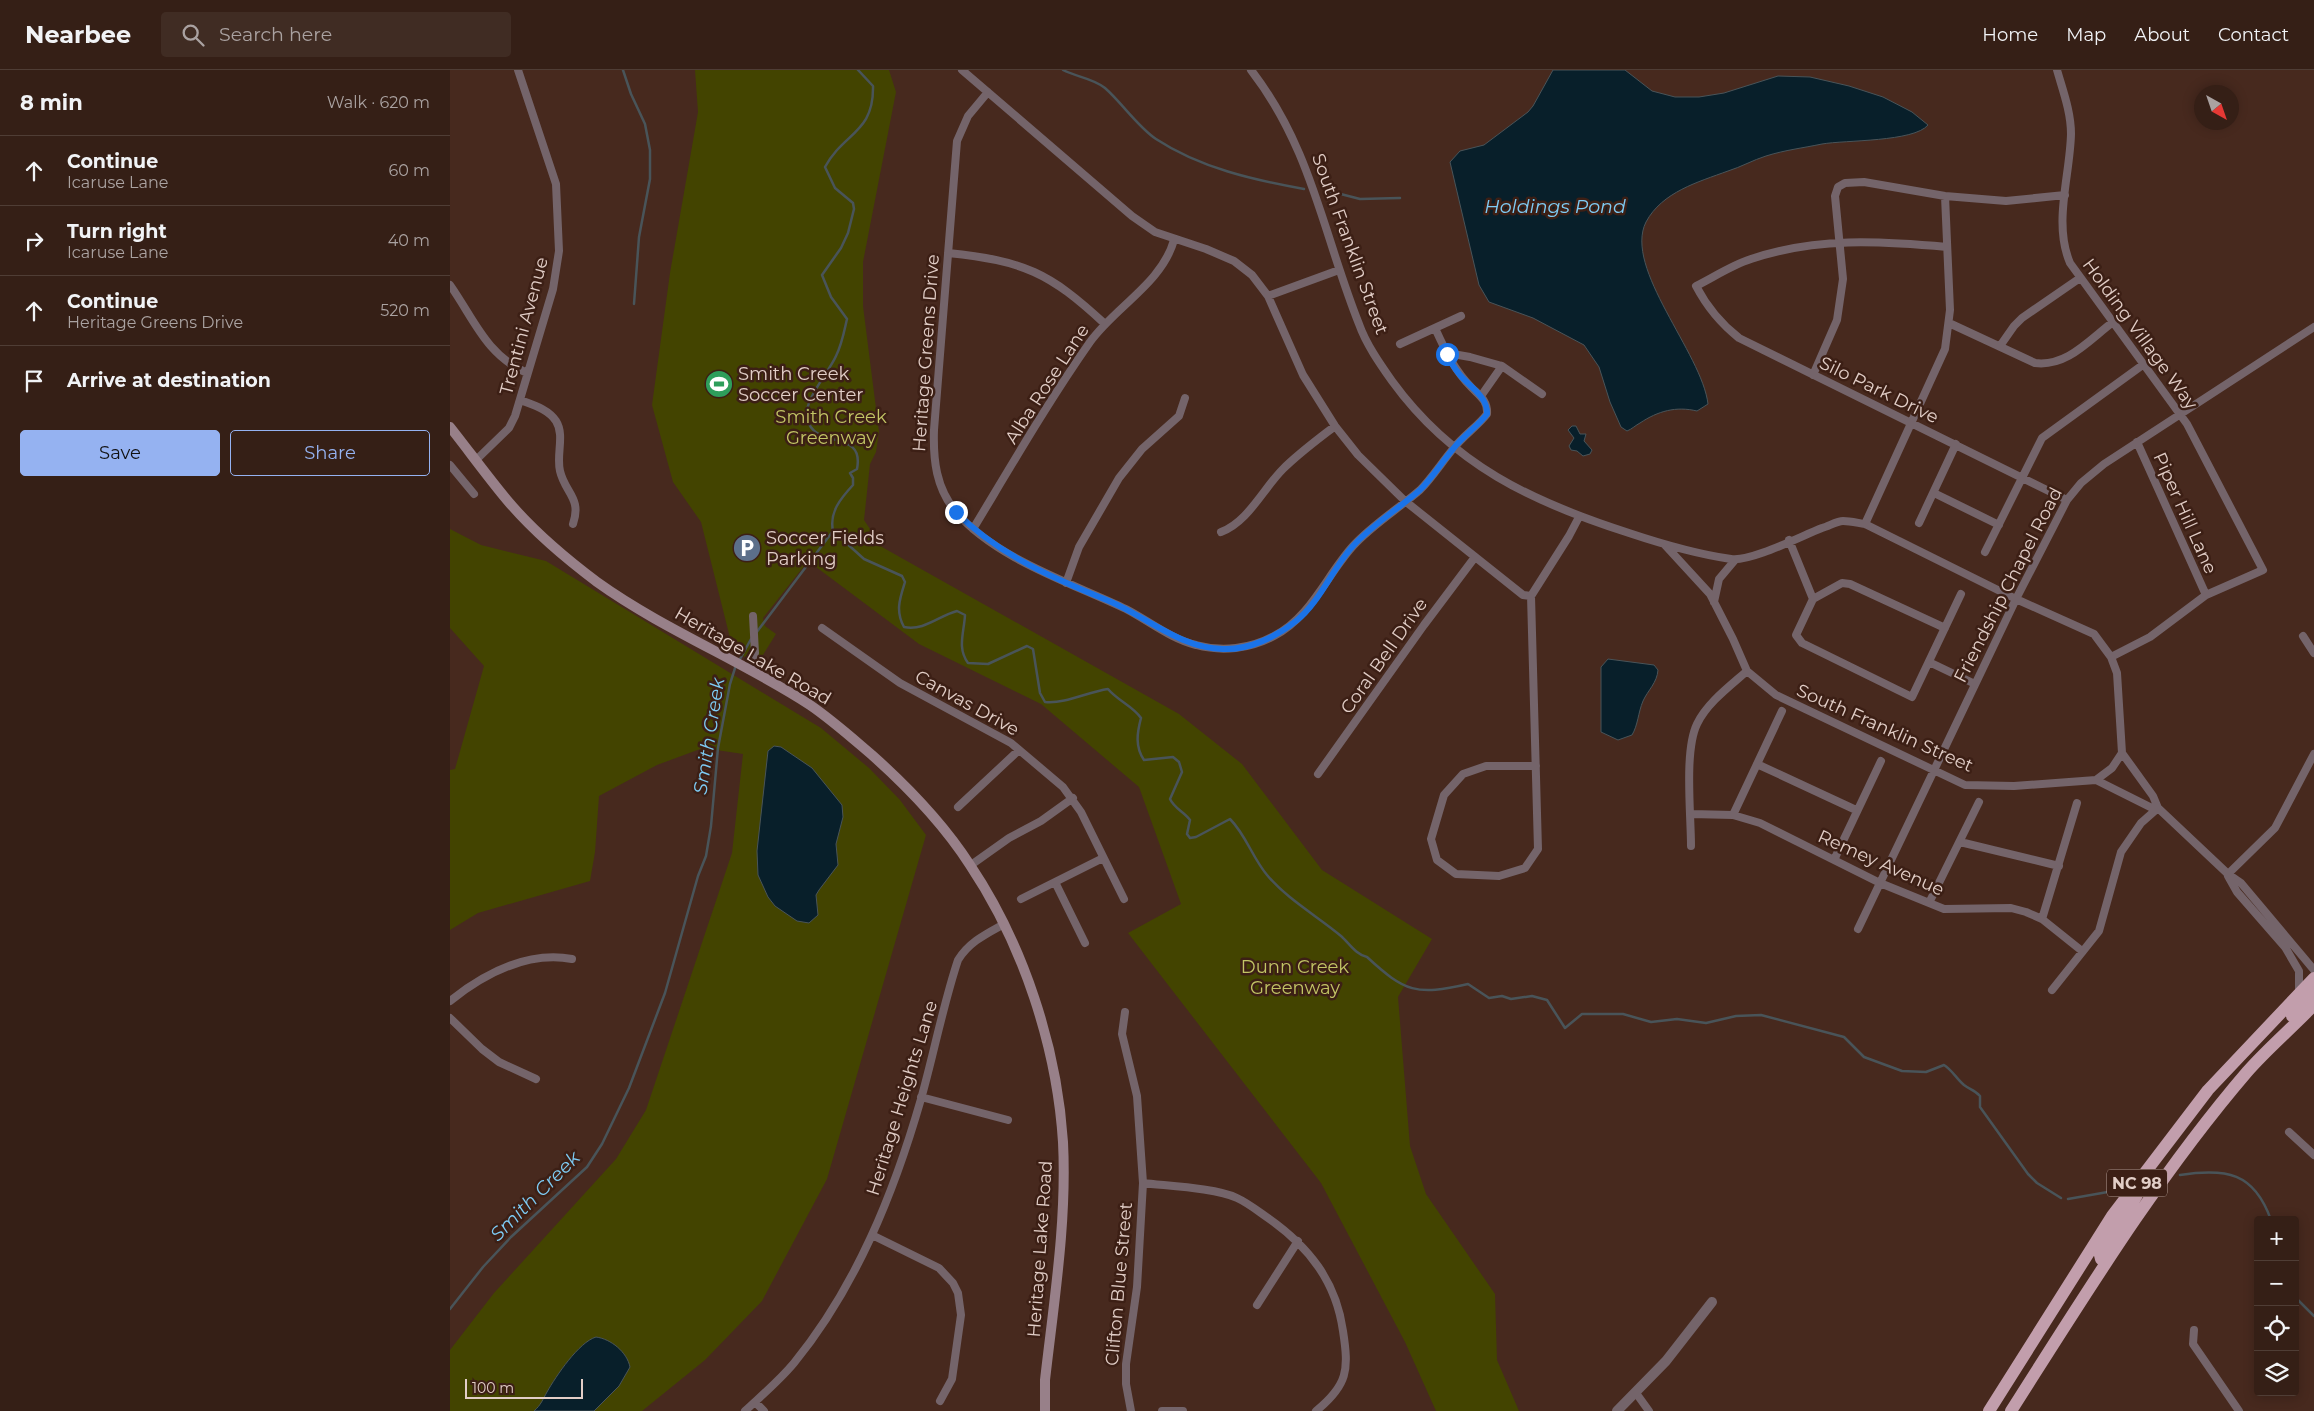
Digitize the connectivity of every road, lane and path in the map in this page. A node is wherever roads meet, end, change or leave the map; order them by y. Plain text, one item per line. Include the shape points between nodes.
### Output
1 (518, 70) edge
2 (962, 70) edge
3 (1251, 70) edge
4 (2057, 70) edge
5 (988, 92) junction
6 (2065, 195) junction
7 (1945, 196) junction
8 (1174, 240) junction
9 (1840, 241) junction
10 (1947, 247) junction
11 (948, 253) junction
12 (1339, 270) junction
13 (2080, 278) junction
14 (450, 285) edge
15 (1268, 296) junction
16 (1461, 316) dead end
17 (2113, 322) junction
18 (1948, 323) junction
19 (1105, 324) junction
20 (2314, 327) edge
21 (1435, 328) junction
22 (1400, 344) dead end
23 (2000, 346) junction
24 (1447, 354) junction
25 (2144, 364) junction
26 (1502, 366) junction
27 (527, 373) junction
28 (1813, 375) junction
29 (1542, 394) dead end
30 (1481, 396) junction
31 (1185, 398) dead end
32 (520, 400) junction
33 (2180, 414) junction
34 (1912, 422) junction
35 (1334, 426) junction
36 (450, 427) edge
37 (2137, 442) junction
38 (1956, 444) junction
39 (1453, 448) junction
40 (476, 460) junction
41 (450, 465) edge
42 (2023, 478) junction
43 (1934, 493) junction
44 (474, 494) dead end
45 (2067, 500) junction
46 (1406, 501) junction
47 (1579, 517) junction
48 (1919, 523) dead end
49 (573, 524) dead end
50 (1865, 524) junction
51 (1999, 525) junction
52 (973, 529) junction
53 (1221, 532) dead end
54 (1790, 540) junction
55 (1665, 545) junction
56 (1986, 552) dead end
57 (1475, 557) junction
58 (1735, 560) junction
59 (1066, 583) junction
60 (1961, 594) dead end
61 (2206, 595) junction
62 (1531, 596) junction
63 (1813, 599) junction
64 (2016, 599) junction
65 (1714, 602) junction
66 (753, 616) dead end
67 (822, 628) dead end
68 (1945, 628) junction
69 (2303, 636) dead end
70 (2314, 653) edge
71 (2112, 657) junction
72 (1928, 662) junction
73 (749, 670) junction
74 (1747, 671) junction
75 (1975, 684) junction
76 (1782, 711) dead end
77 (1020, 750) junction
78 (2122, 753) junction
79 (2314, 754) edge
80 (1881, 761) dead end
81 (1757, 764) junction
82 (1536, 766) junction
83 (1933, 770) junction
84 (1318, 774) dead end
85 (2096, 780) junction
86 (1073, 798) junction
87 (1979, 802) dead end
88 (2077, 803) dead end
89 (958, 807) dead end
90 (2158, 808) junction
91 (1856, 810) junction
92 (1691, 814) junction
93 (1733, 815) junction
94 (1960, 842) junction
95 (1691, 846) dead end
96 (1104, 858) junction
97 (1834, 860) junction
98 (971, 865) junction
99 (2059, 866) junction
100 (2228, 874) junction
101 (1055, 882) junction
102 (1880, 882) junction
103 (1021, 899) dead end
104 (1124, 899) dead end
105 (1929, 903) junction
106 (2042, 919) junction
107 (1004, 924) junction
108 (1858, 929) dead end
109 (1085, 943) dead end
110 (2082, 951) junction
111 (572, 959) dead end
112 (2314, 970) edge
113 (2314, 978) edge
114 (2314, 987) edge
115 (2052, 990) dead end
116 (2299, 992) junction
117 (450, 1001) edge
118 (2314, 1005) edge
119 (1125, 1012) dead end
120 (450, 1018) edge
121 (2257, 1062) junction
122 (536, 1079) dead end
123 (921, 1097) junction
124 (1008, 1120) dead end
125 (2289, 1132) dead end
126 (2314, 1155) edge
127 (2154, 1161) junction
128 (1143, 1183) junction
129 (872, 1234) junction
130 (1298, 1241) junction
131 (2106, 1263) junction
132 (1712, 1302) dead end
133 (1256, 1305) dead end
134 (2194, 1330) dead end
135 (1636, 1392) junction
136 (940, 1401) dead end
137 (755, 1402) junction
138 (745, 1411) edge
139 (764, 1411) edge
140 (1045, 1411) edge
141 (1132, 1411) edge
142 (1162, 1411) edge
143 (1183, 1411) edge
144 (1316, 1411) edge
145 (1617, 1411) edge
146 (1649, 1411) edge
147 (1989, 1411) edge
148 (2011, 1411) edge
149 (2239, 1411) edge

1 - 27 street, Trentini Avenue via 556,184 559,222 559,251 553,289
2 - 5 street
3 - 12 street, South Franklin Street via 1278,108 1300,151 1316,191
4 - 6 street, Holding Village Way via 2071,133
5 - 8 street via 1132,216
5 - 11 street, Heritage Greens Drive via 968,116 957,141
6 - 7 street via 2006,201
6 - 13 street, Holding Village Way via 2062,227 2065,251
7 - 9 street via 1889,185 1845,182 1838,187 1835,196
7 - 10 street
8 - 15 street via 1234,261 1252,275
8 - 19 street, Alba Rose Lane via 1146,285
9 - 10 street
9 - 28 street via 1843,279 1837,320
9 - 28 street, Silo Park Drive via 1750,259 1696,286 1712,312 1739,338
10 - 18 street
11 - 19 street via 986,257 1025,267 1064,288
11 - 52 street, Heritage Greens Drive via 933,462 948,501
12 - 15 street
12 - 39 street, South Franklin Street via 1360,327 1384,370 1407,401
13 - 17 street, Holding Village Way
13 - 23 street via 2022,318
14 - 27 street via 493,350 511,366
15 - 35 street via 1303,375
16 - 21 street
17 - 23 street via 2058,362 2035,362
17 - 25 street, Holding Village Way
18 - 23 street
18 - 34 street via 1945,349
19 - 52 street, Alba Rose Lane via 1050,402
20 - 33 street, Friendship Chapel Road
21 - 22 street
21 - 24 street
24 - 26 street
24 - 30 street via 1458,373
25 - 33 street, Holding Village Way
25 - 42 street via 2042,438
26 - 29 street
26 - 30 street
27 - 32 street, Trentini Avenue
28 - 34 street, Silo Park Drive
30 - 39 street, Heritage Greens Drive via 1488,406 1487,414
31 - 59 street via 1179,416 1142,449 1119,478 1079,547
32 - 40 street, Trentini Avenue via 509,428
32 - 49 street via 546,410 559,427 560,472 576,502
33 - 37 street, Friendship Chapel Road
33 - 61 street, Holding Village Way via 2202,448 2263,570
34 - 38 street, Silo Park Drive
34 - 50 street
35 - 46 street via 1358,455
35 - 53 street via 1282,470 1234,528
36 - 40 main road, Heritage Lake Road
37 - 45 street, Friendship Chapel Road via 2081,483
37 - 61 street, Piper Hill Lane
38 - 42 street, Silo Park Drive
38 - 43 street
39 - 46 street, Heritage Greens Drive via 1422,488
39 - 47 street, South Franklin Street via 1506,484
40 - 73 main road, Heritage Lake Road via 530,525 591,577 636,608
41 - 44 street
42 - 45 street, Silo Park Drive
42 - 51 street
43 - 48 street
43 - 51 street
45 - 64 street, Friendship Chapel Road
46 - 57 street
46 - 59 street, Heritage Greens Drive via 1353,546 1297,620 1274,636 1247,647 1224,650 1197,646
47 - 55 street, South Franklin Street
47 - 62 street
50 - 54 street, South Franklin Street via 1842,521
50 - 64 street, South Franklin Street
51 - 56 street
52 - 59 street, Heritage Greens Drive via 1036,569
54 - 58 street, South Franklin Street via 1754,556
54 - 63 street
55 - 58 street, South Franklin Street
55 - 65 street, South Franklin Street
57 - 62 street via 1523,595
57 - 84 street, Coral Bell Drive
58 - 65 street via 1718,579
60 - 68 street
61 - 71 street via 2150,637
62 - 82 street
63 - 68 street via 1842,583 1850,584
63 - 72 street via 1796,635 1802,643 1912,697
64 - 71 street, South Franklin Street via 2094,634
64 - 75 street, Friendship Chapel Road
65 - 74 street, South Franklin Street
66 - 73 street via 755,653
67 - 77 street, Canvas Drive via 894,680 1002,737
68 - 72 street
69 - 70 street
71 - 78 street, South Franklin Street via 2117,673
72 - 75 street
73 - 98 main road, Heritage Lake Road via 811,706 852,737 920,801
74 - 83 street, South Franklin Street via 1776,696
74 - 92 street via 1718,696 1697,724 1691,752
75 - 83 street, Friendship Chapel Road
76 - 81 street
77 - 86 street, Canvas Drive
77 - 89 street
78 - 85 street via 2112,768
78 - 90 street
79 - 100 street via 2275,828
80 - 91 street
81 - 91 street
81 - 93 street
82 - 82 street via 1538,848 1525,868 1500,876 1456,874 1437,860 1431,839 1444,795 1463,774 1486,766
83 - 85 street, South Franklin Street via 1965,785 2014,786
83 - 102 street, Friendship Chapel Road
85 - 90 street
86 - 96 street, Canvas Drive
86 - 98 street
87 - 94 street
88 - 99 street
90 - 100 street
90 - 110 street via 2141,822 2121,852 2099,931
91 - 97 street
92 - 93 street, Remey Avenue
92 - 95 street
93 - 97 street, Remey Avenue via 1760,823
94 - 99 street
94 - 105 street
96 - 101 street
96 - 104 street, Canvas Drive
97 - 102 street, Remey Avenue
98 - 107 main road, Heritage Lake Road
99 - 106 street
100 - 112 street via 2242,883
100 - 116 street via 2237,892 2285,947 2299,971
101 - 103 street
101 - 109 street
102 - 105 street, Remey Avenue
102 - 108 street, Friendship Chapel Road
105 - 106 street, Remey Avenue via 1944,909 2011,908
106 - 110 street, Remey Avenue
107 - 123 street, Heritage Heights Lane via 979,938 958,960
107 - 140 main road, Heritage Lake Road via 1039,1017 1057,1083 1063,1141 1064,1189 1045,1380
110 - 115 street
111 - 117 street via 554,956 515,964 490,973
113 - 116 highway, NC 98
114 - 121 highway via 2305,1002 2268,1040
116 - 127 highway, NC 98 via 2208,1090
118 - 121 highway, NC 98
119 - 128 street, Clifton Blue Street via 1122,1034 1137,1096
120 - 122 street via 498,1062
121 - 131 highway, NC 98 via 2194,1137
123 - 124 street
123 - 129 street, Heritage Heights Lane via 898,1173
125 - 126 street
127 - 131 highway via 2146,1180 2100,1255
127 - 147 highway, NC 98 via 2112,1216
128 - 130 street via 1231,1195
128 - 141 street, Clifton Blue Street via 1138,1287 1126,1364 1126,1384
129 - 136 street via 939,1268 958,1293 961,1315 952,1379
129 - 137 street, Heritage Heights Lane via 853,1272 805,1348
130 - 133 street
130 - 144 street via 1314,1258 1331,1286 1340,1311 1347,1359 1342,1383
131 - 148 highway, NC 98
132 - 135 street via 1666,1361
134 - 149 street via 2193,1344
135 - 145 street
135 - 146 street
137 - 138 street, Heritage Heights Lane
137 - 139 street
142 - 143 street

